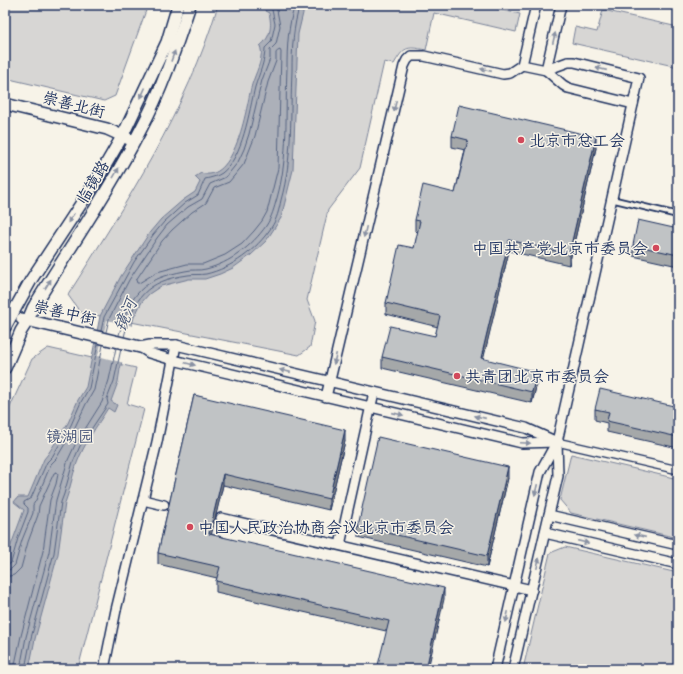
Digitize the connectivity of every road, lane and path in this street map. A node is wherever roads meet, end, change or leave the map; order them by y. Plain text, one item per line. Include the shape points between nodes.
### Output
1 (178, 5) edge
2 (190, 5) edge
3 (536, 5) edge
4 (561, 5) edge
5 (522, 65) junction
6 (546, 70) junction
7 (5, 104) edge
8 (633, 104) junction
9 (123, 135) junction
10 (134, 141) junction
11 (612, 199) junction
12 (678, 215) edge
13 (8, 316) edge
14 (28, 320) junction
15 (5, 327) edge
16 (176, 345) junction
17 (140, 347) junction
18 (173, 360) junction
19 (5, 368) edge
20 (330, 381) junction
21 (374, 392) junction
22 (326, 397) junction
23 (371, 407) junction
24 (557, 442) junction
25 (678, 470) edge
26 (143, 500) junction
27 (164, 505) dead end
28 (549, 515) junction
29 (221, 518) dead end
30 (545, 533) junction
31 (340, 545) junction
32 (678, 545) edge
33 (678, 564) edge
34 (514, 586) junction
35 (532, 590) junction
36 (104, 669) edge
37 (495, 669) edge
38 (513, 669) edge

1 -> 9 street, 临镜路 via 167,42
10 -> 2 street, 临镜路 via 173,56
3 - 5 street
6 -> 4 street
5 - 6 street
5 -> 20 street via 510,73 503,74 424,56 411,56 407,60
6 - 8 street via 568,88
8 -> 6 street via 639,78 574,62
7 - 9 street, 崇善北街
8 - 11 street
9 - 10 street, 崇善北街
9 -> 13 street, 临镜路
14 -> 10 street, 临镜路 via 102,199
11 - 12 lane
11 - 24 street
13 - 14 street, 崇善中街
13 - 15 street, 临镜路
14 - 17 street, 崇善中街
14 - 19 street, 临镜路
16 - 17 street
16 - 18 street
20 -> 16 street
17 - 18 street via 149,353
18 -> 22 street
18 - 26 street
20 - 21 street
20 - 22 street
21 - 23 street
24 -> 21 street via 526,428
22 - 23 street
23 -> 24 street via 522,443
23 - 31 street
24 - 25 street
24 - 28 street via 558,476
24 -> 34 street via 540,472
26 - 27 street
26 - 36 street
28 - 30 street
32 -> 28 street
29 - 31 street
30 -> 33 street
35 -> 30 street
31 - 34 street
34 - 35 street
34 -> 37 street
35 - 38 street

